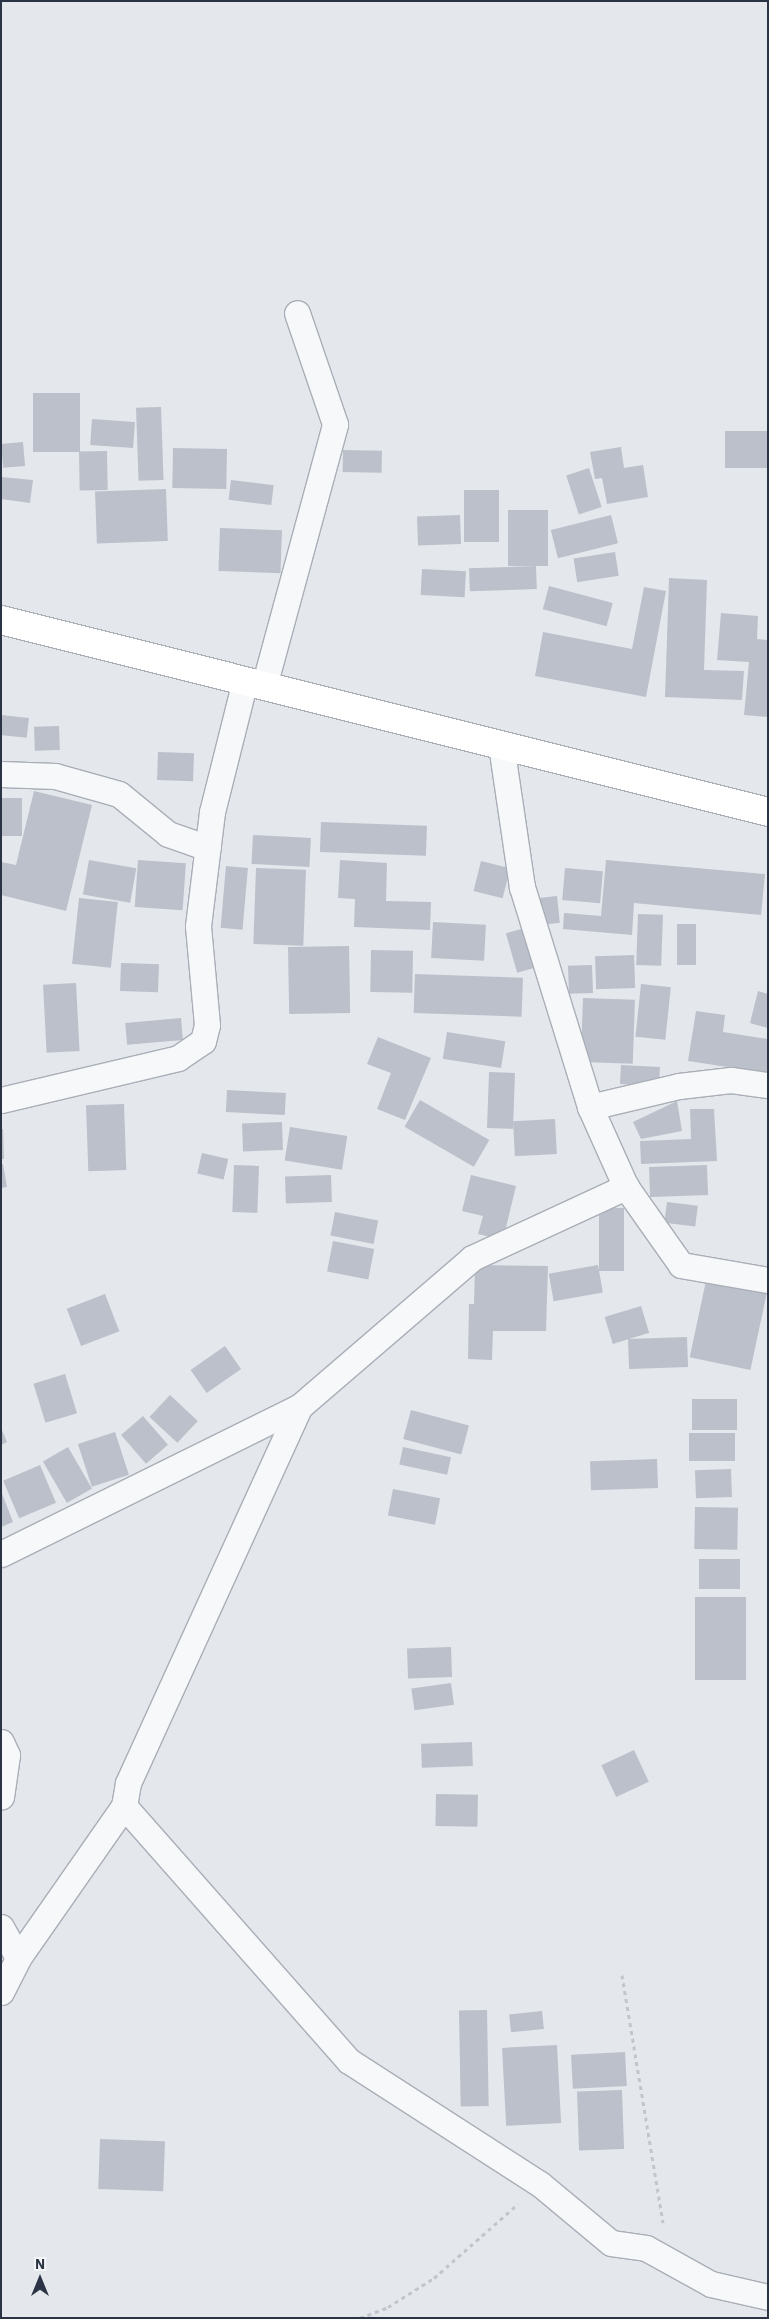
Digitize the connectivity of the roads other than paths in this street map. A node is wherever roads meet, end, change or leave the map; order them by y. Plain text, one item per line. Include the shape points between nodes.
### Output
1 (297, 313) dead end
2 (1, 620) edge
3 (254, 683) junction
4 (502, 745) junction
5 (1, 774) edge
6 (768, 812) edge
7 (208, 848) junction
8 (768, 1085) edge
9 (1, 1100) edge
10 (590, 1108) junction
11 (626, 1187) junction
12 (768, 1280) edge
13 (299, 1407) junction
14 (1, 1554) edge
15 (1, 1742) edge
16 (1, 1797) edge
17 (124, 1806) junction
18 (1, 1927) edge
19 (18, 1958) junction
20 (1, 1992) edge
21 (768, 2297) edge

1 - 3 street via 334,424
2 - 3 main road
3 - 4 main road
3 - 7 street via 212,812
4 - 6 main road
4 - 10 street via 522,887
5 - 7 street via 54,776 119,794 168,834
7 - 9 street via 198,926 207,1025 203,1041 178,1058
8 - 10 street via 731,1080 688,1085
10 - 11 street
11 - 12 street via 681,1265
11 - 13 street via 472,1258
13 - 14 street
13 - 17 street via 128,1783
15 - 16 street via 7,1755
17 - 19 street
17 - 21 street via 349,2062 540,2184 611,2243 646,2248 711,2284
18 - 19 street
19 - 20 street

